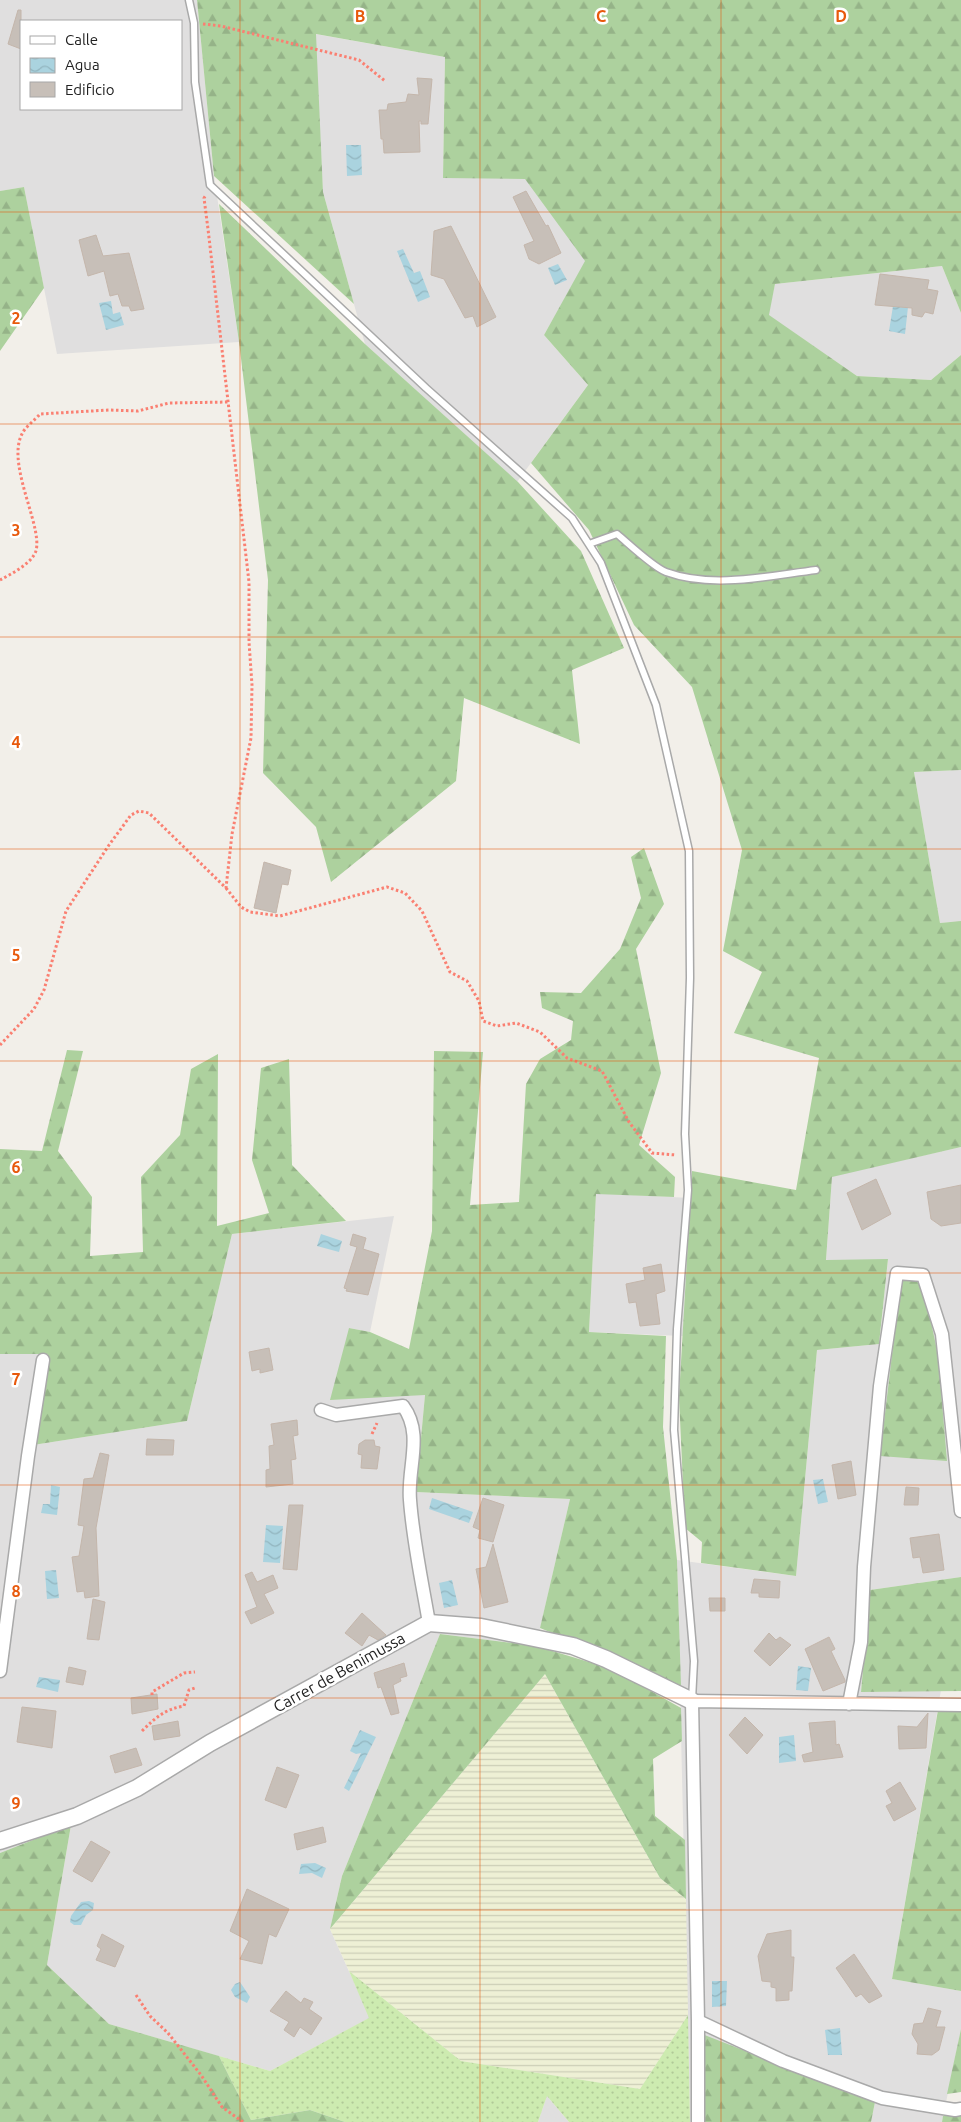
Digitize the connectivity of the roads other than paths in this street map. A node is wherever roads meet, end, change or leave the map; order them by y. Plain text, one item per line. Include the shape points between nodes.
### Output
1 (189, 0) edge
2 (589, 544) junction
3 (816, 570) dead end
4 (43, 1360) dead end
5 (321, 1410) dead end
6 (961, 1511) edge
7 (428, 1623) junction
8 (0, 1671) edge
9 (692, 1701) junction
10 (849, 1704) junction
11 (961, 1705) edge
12 (0, 1841) edge
13 (698, 2021) junction
14 (961, 2108) edge
15 (698, 2122) edge

1 - 2 lane via 194,23 195,82 210,185 426,388 572,518
2 - 3 lane via 617,534 665,572 696,578 736,580
2 - 9 lane via 601,563 656,705 689,851 690,978 685,1134 688,1190 677,1329 674,1430 694,1661
4 - 8 street
5 - 7 street via 336,1415 403,1406 410,1416 414,1436 410,1498
6 - 10 street via 942,1334 922,1275 897,1273 880,1386 864,1567 861,1642
7 - 9 street via 480,1627 573,1646 606,1658
7 - 12 street, Carrer de Benimussa via 210,1743 137,1788 77,1816
9 - 10 street
9 - 13 street
10 - 11 street
13 - 14 street via 783,2061 882,2098 955,2110
13 - 15 street

